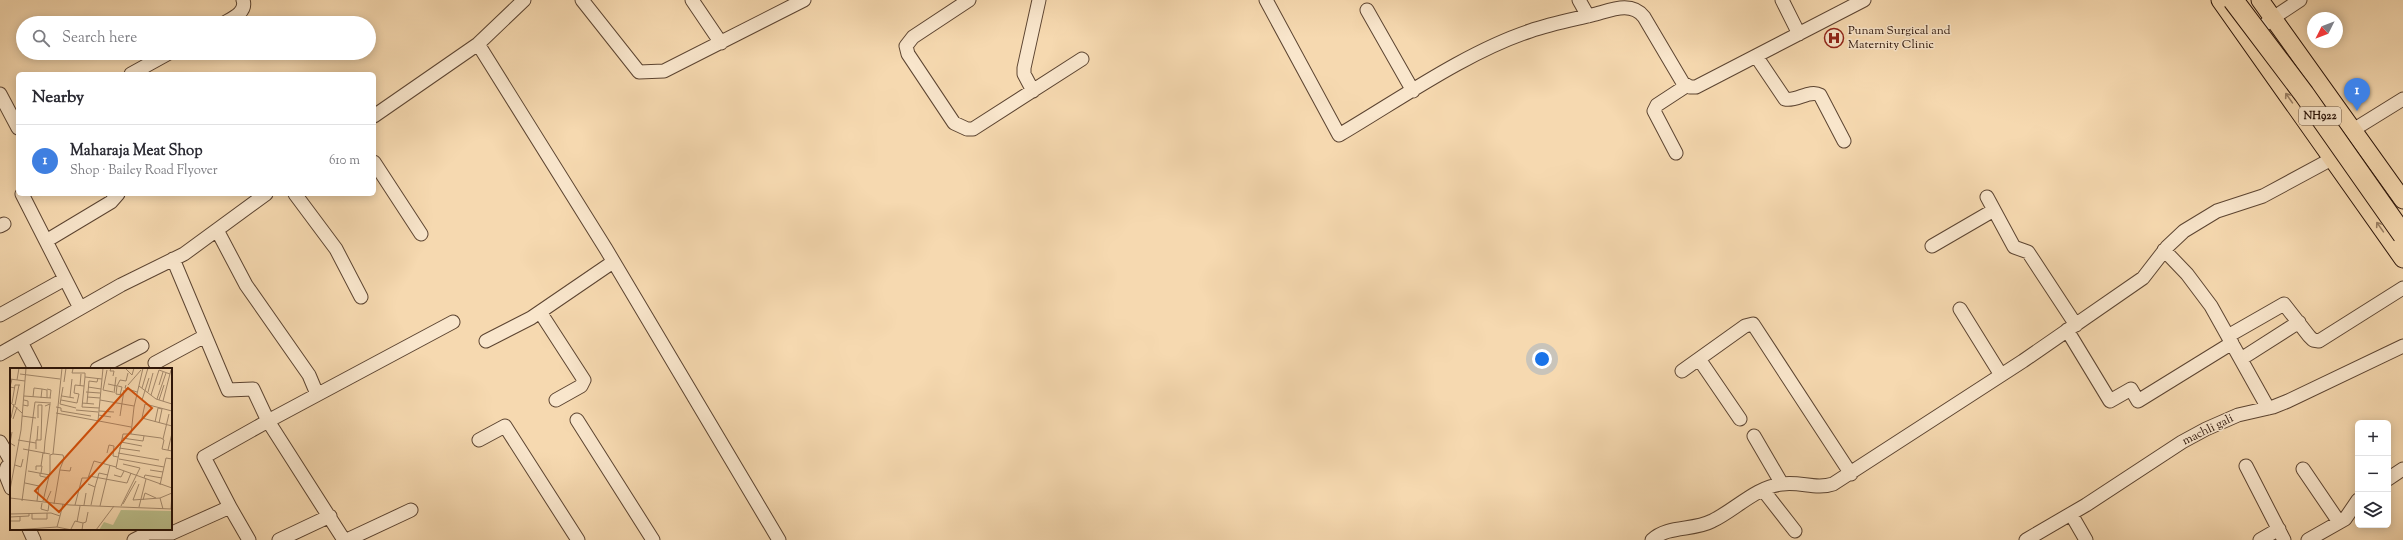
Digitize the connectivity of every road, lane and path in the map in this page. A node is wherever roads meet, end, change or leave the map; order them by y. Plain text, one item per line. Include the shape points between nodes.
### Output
1 (243, 0) edge
2 (524, 0) edge
3 (582, 0) edge
4 (692, 0) edge
5 (969, 0) edge
6 (1039, 0) edge
7 (1266, 0) edge
8 (1579, 0) edge
9 (1782, 0) edge
10 (1864, 0) edge
11 (2220, 0) edge
12 (2233, 0) edge
13 (2247, 0) edge
14 (2260, 0) edge
15 (2300, 0) edge
16 (796, 2) edge
17 (1637, 5) edge
18 (1367, 10) dead end
19 (235, 16) edge
20 (1588, 16) junction
21 (2273, 18) junction
22 (1799, 34) junction
23 (2248, 39) junction
24 (721, 43) junction
25 (478, 44) junction
26 (1756, 56) junction
27 (1082, 59) dead end
28 (157, 60) edge
29 (136, 72) edge
30 (1686, 86) junction
31 (1033, 91) junction
32 (1413, 91) junction
33 (0, 94) edge
34 (2403, 98) edge
35 (3, 110) edge
36 (376, 115) edge
37 (16, 126) edge
38 (2358, 136) junction
39 (1844, 141) dead end
40 (1676, 153) dead end
41 (2332, 159) junction
42 (376, 165) edge
43 (23, 196) edge
44 (116, 196) edge
45 (263, 196) edge
46 (296, 196) edge
47 (1987, 197) dead end
48 (2403, 200) edge
49 (1994, 210) junction
50 (2403, 217) edge
51 (217, 230) junction
52 (421, 234) dead end
53 (2403, 235) edge
54 (46, 241) junction
55 (1932, 246) dead end
56 (2164, 250) junction
57 (173, 259) junction
58 (2403, 259) edge
59 (614, 262) junction
60 (65, 279) junction
61 (2403, 288) edge
62 (362, 297) dead end
63 (80, 308) junction
64 (1960, 309) dead end
65 (540, 312) junction
66 (0, 315) edge
67 (454, 322) dead end
68 (2299, 322) junction
69 (2071, 328) junction
70 (205, 336) junction
71 (486, 340) dead end
72 (2230, 340) junction
73 (21, 342) junction
74 (142, 346) dead end
75 (2403, 346) edge
76 (0, 354) edge
77 (1698, 359) junction
78 (2241, 359) junction
79 (155, 363) dead end
80 (34, 368) edge
81 (99, 368) edge
82 (1682, 371) dead end
83 (2001, 375) junction
84 (317, 394) junction
85 (556, 400) dead end
86 (2268, 408) junction
87 (1740, 419) dead end
88 (268, 420) junction
89 (577, 420) dead end
90 (1754, 436) dead end
91 (479, 440) dead end
92 (0, 442) edge
93 (10, 459) edge
94 (10, 466) edge
95 (2246, 466) dead end
96 (2303, 469) dead end
97 (2403, 469) edge
98 (1851, 474) junction
99 (2391, 477) edge
100 (1782, 484) junction
101 (10, 486) edge
102 (1763, 490) junction
103 (2355, 505) edge
104 (230, 507) junction
105 (411, 510) dead end
106 (2071, 514) junction
107 (330, 516) junction
108 (2339, 522) junction
109 (29, 530) edge
110 (1795, 531) dead end
111 (2281, 534) edge
112 (173, 537) edge
113 (34, 540) edge
114 (134, 540) edge
115 (249, 540) edge
116 (279, 540) edge
117 (345, 540) edge
118 (578, 540) edge
119 (653, 540) edge
120 (779, 540) edge
121 (1652, 540) edge
122 (2026, 540) edge
123 (2086, 540) edge
124 (2260, 540) edge
125 (2308, 540) edge

1 - 19 street via 244,8
2 - 25 street
3 - 24 street via 639,72 664,71
4 - 24 street
5 - 31 street via 913,37 906,46 908,54 954,124 973,129
6 - 31 street via 1024,68 1024,74
7 - 32 street via 1339,135
8 - 20 street
9 - 22 street
10 - 22 street
11 - 23 main road
12 - 53 highway, NH922, bridge via 2304,94
13 - 50 highway, NH922
14 - 21 main road
15 - 21 street
16 - 24 street
17 - 20 street
17 - 30 street
18 - 32 street
20 - 32 street via 1529,31 1473,56
21 - 23 street
21 - 38 main road
22 - 26 street
41 -> 23 main road
25 - 36 street
25 - 59 street
26 - 30 street via 1696,86
26 - 39 street via 1785,99 1816,93 1820,95
27 - 31 street
28 - 29 street
30 - 40 street via 1657,105 1654,111
33 - 35 street
34 - 38 street
35 - 37 street
38 - 41 street
38 - 48 main road
41 - 56 street via 2263,196 2205,218 2184,231
58 -> 41 main road
42 - 52 street
43 - 54 street
44 - 54 street via 111,202
45 - 51 street
46 - 62 street via 336,249
47 - 49 street
49 - 55 street
49 - 69 street via 2014,247 2028,252
51 - 57 street
51 - 84 street via 246,285 309,375
54 - 60 street
56 - 69 street via 2143,278
56 - 72 street via 2205,297
57 - 63 street
57 - 70 street
59 - 65 street
59 - 120 street
60 - 63 street
60 - 66 street
61 - 68 street via 2319,341 2313,340
63 - 73 street
64 - 83 street
65 - 71 street
65 - 85 street via 584,380 580,386
67 - 84 street
68 - 72 street via 2288,307 2282,304
68 - 78 street
69 - 72 street via 2110,401 2132,389 2138,401
69 - 83 street
70 - 79 street
70 - 88 street via 228,390 253,389
72 - 78 street
73 - 76 street
73 - 80 street
74 - 81 street
75 - 86 street, machli gali
77 - 82 street
77 - 87 street
77 - 98 street via 1745,326 1753,324
78 - 86 street
83 - 98 street
84 - 88 street
86 - 106 street, machli gali via 2238,415 2182,442
88 - 104 street via 204,457
88 - 107 street
89 - 119 street
90 - 100 street
91 - 118 street via 505,426
92 - 93 street
94 - 101 street via 4,473
95 - 111 street
96 - 108 street
97 - 99 street
98 - 100 street via 1825,487
100 - 102 street
102 - 110 street
102 - 121 street via 1712,521 1698,527 1666,531
103 - 108 street via 2348,516
104 - 112 street
104 - 115 street
105 - 117 street
106 - 122 street, machli gali
106 - 123 street
107 - 116 street
107 - 117 street
108 - 125 street
109 - 113 street
111 - 124 street
112 - 114 street via 148,533

